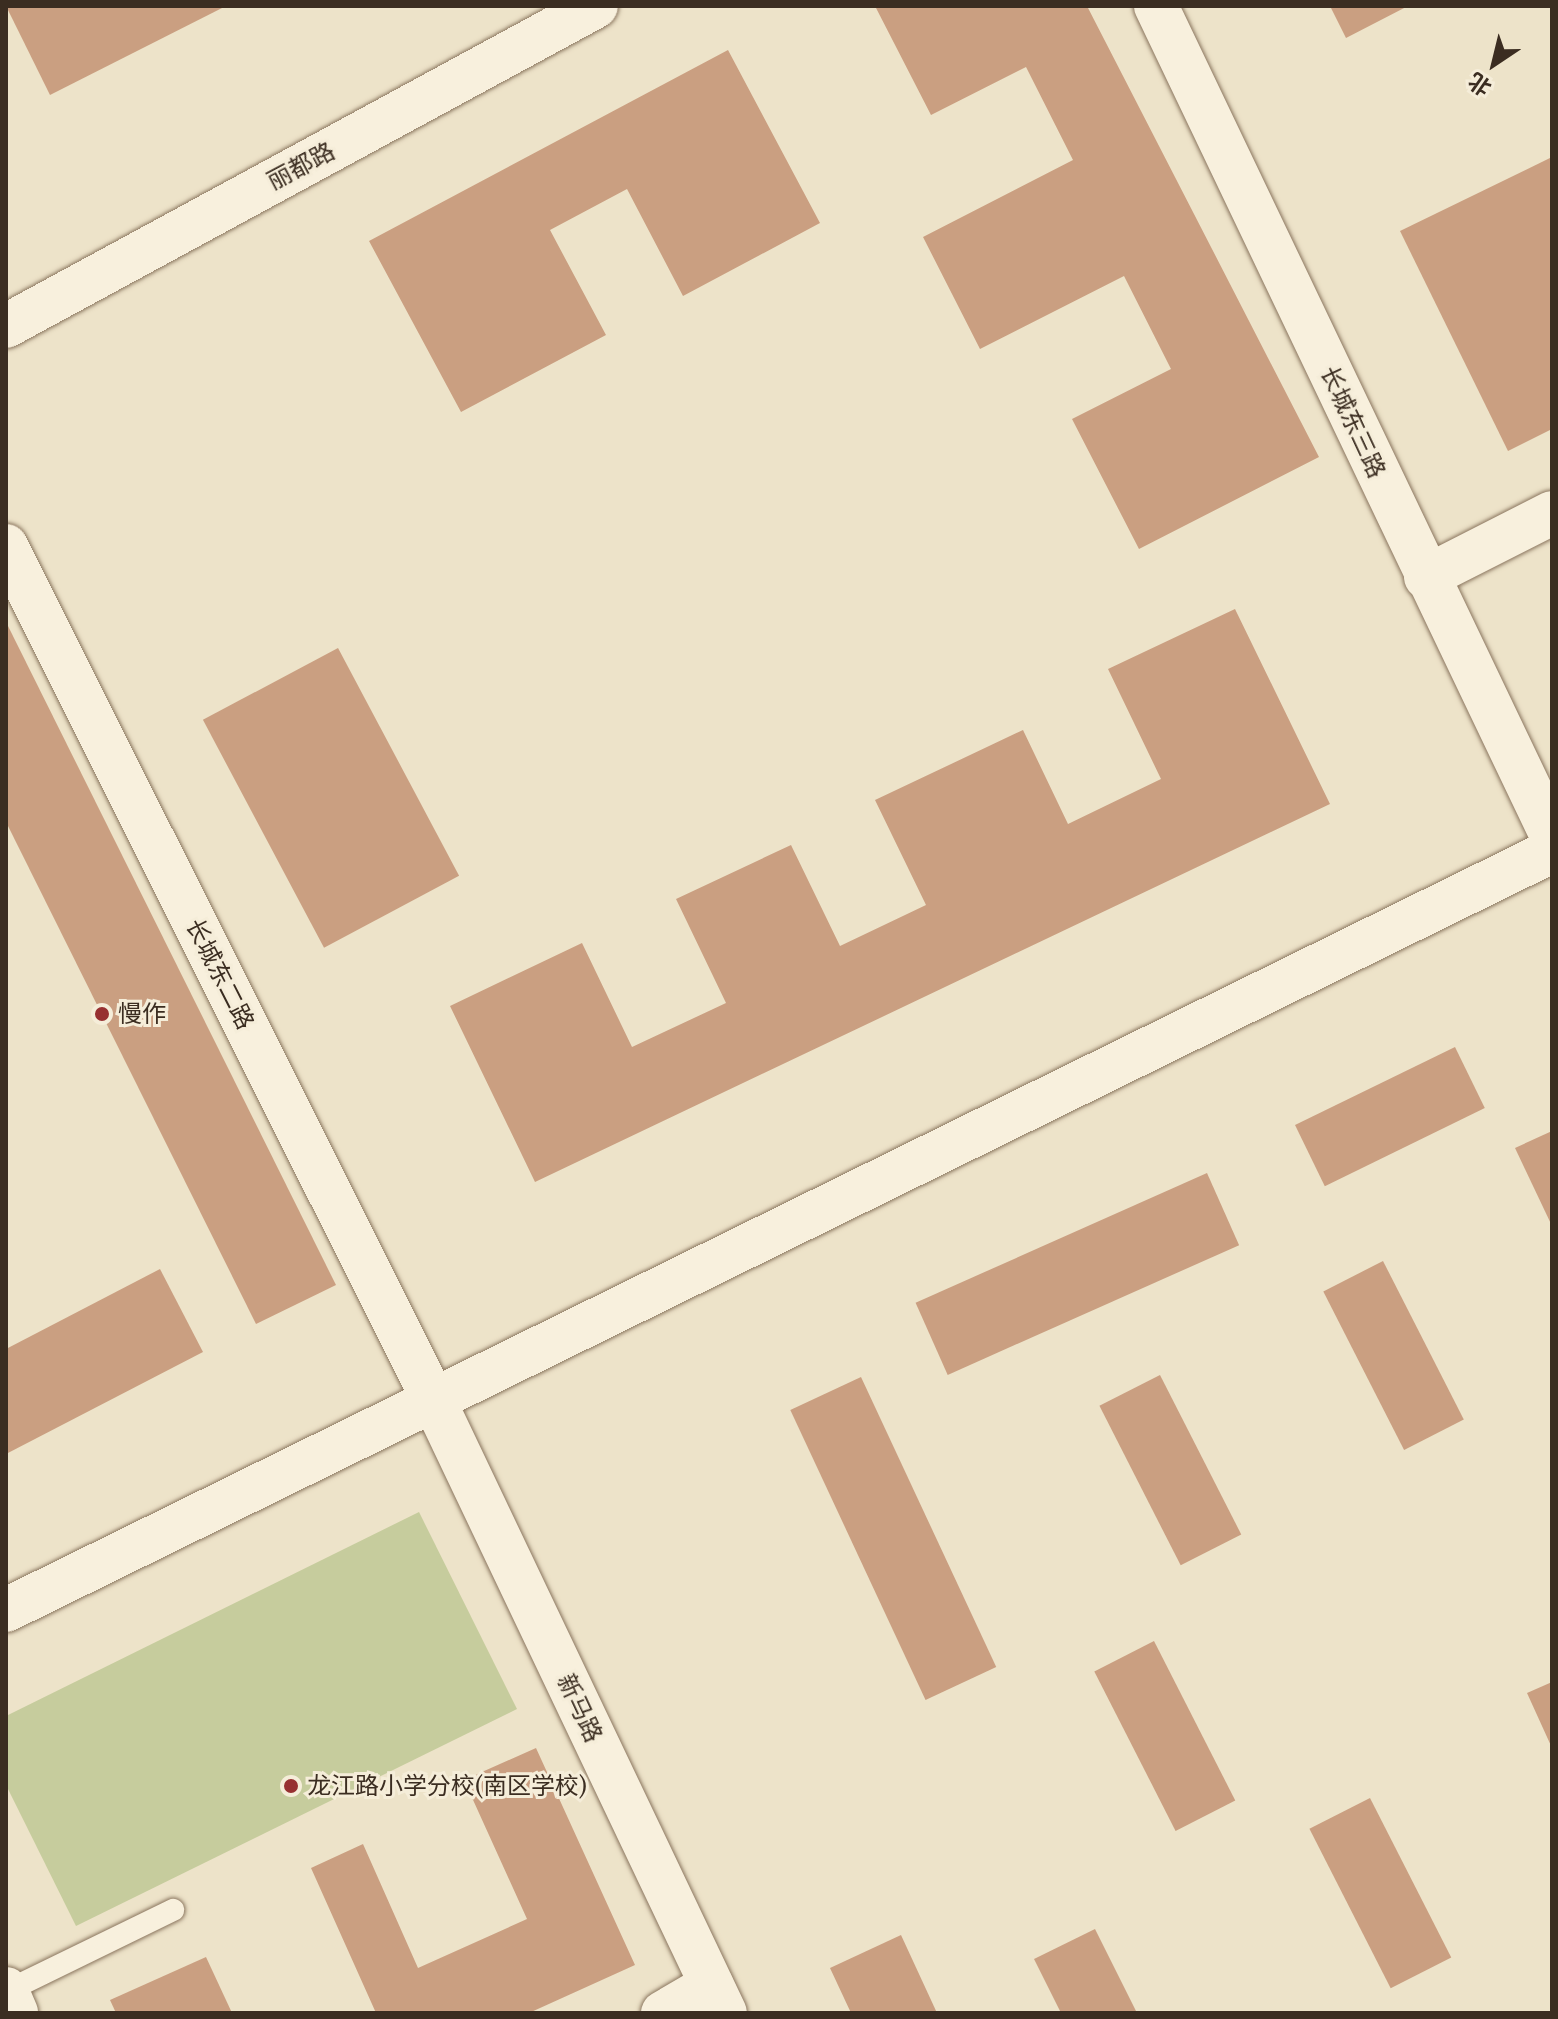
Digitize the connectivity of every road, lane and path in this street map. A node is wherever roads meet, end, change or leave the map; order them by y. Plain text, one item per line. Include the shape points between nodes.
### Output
1 (596, 6) edge
2 (1156, 6) edge
3 (6, 326) edge
4 (1552, 513) edge
5 (6, 546) edge
6 (1426, 577) junction
7 (1552, 836) edge
8 (1552, 851) edge
9 (435, 1403) junction
10 (6, 1610) edge
11 (173, 1910) dead end
12 (6, 1990) edge
13 (718, 1999) edge
14 (16, 2013) edge
15 (663, 2013) edge

1 - 3 street, 丽都路
2 - 6 street, 长城东三路
4 - 6 street
5 - 9 street, 长城东二路
6 - 7 street, 长城东三路
8 - 9 street
9 - 10 street
9 - 13 street, 新马路
11 - 12 lane
12 - 14 street
13 - 15 street

